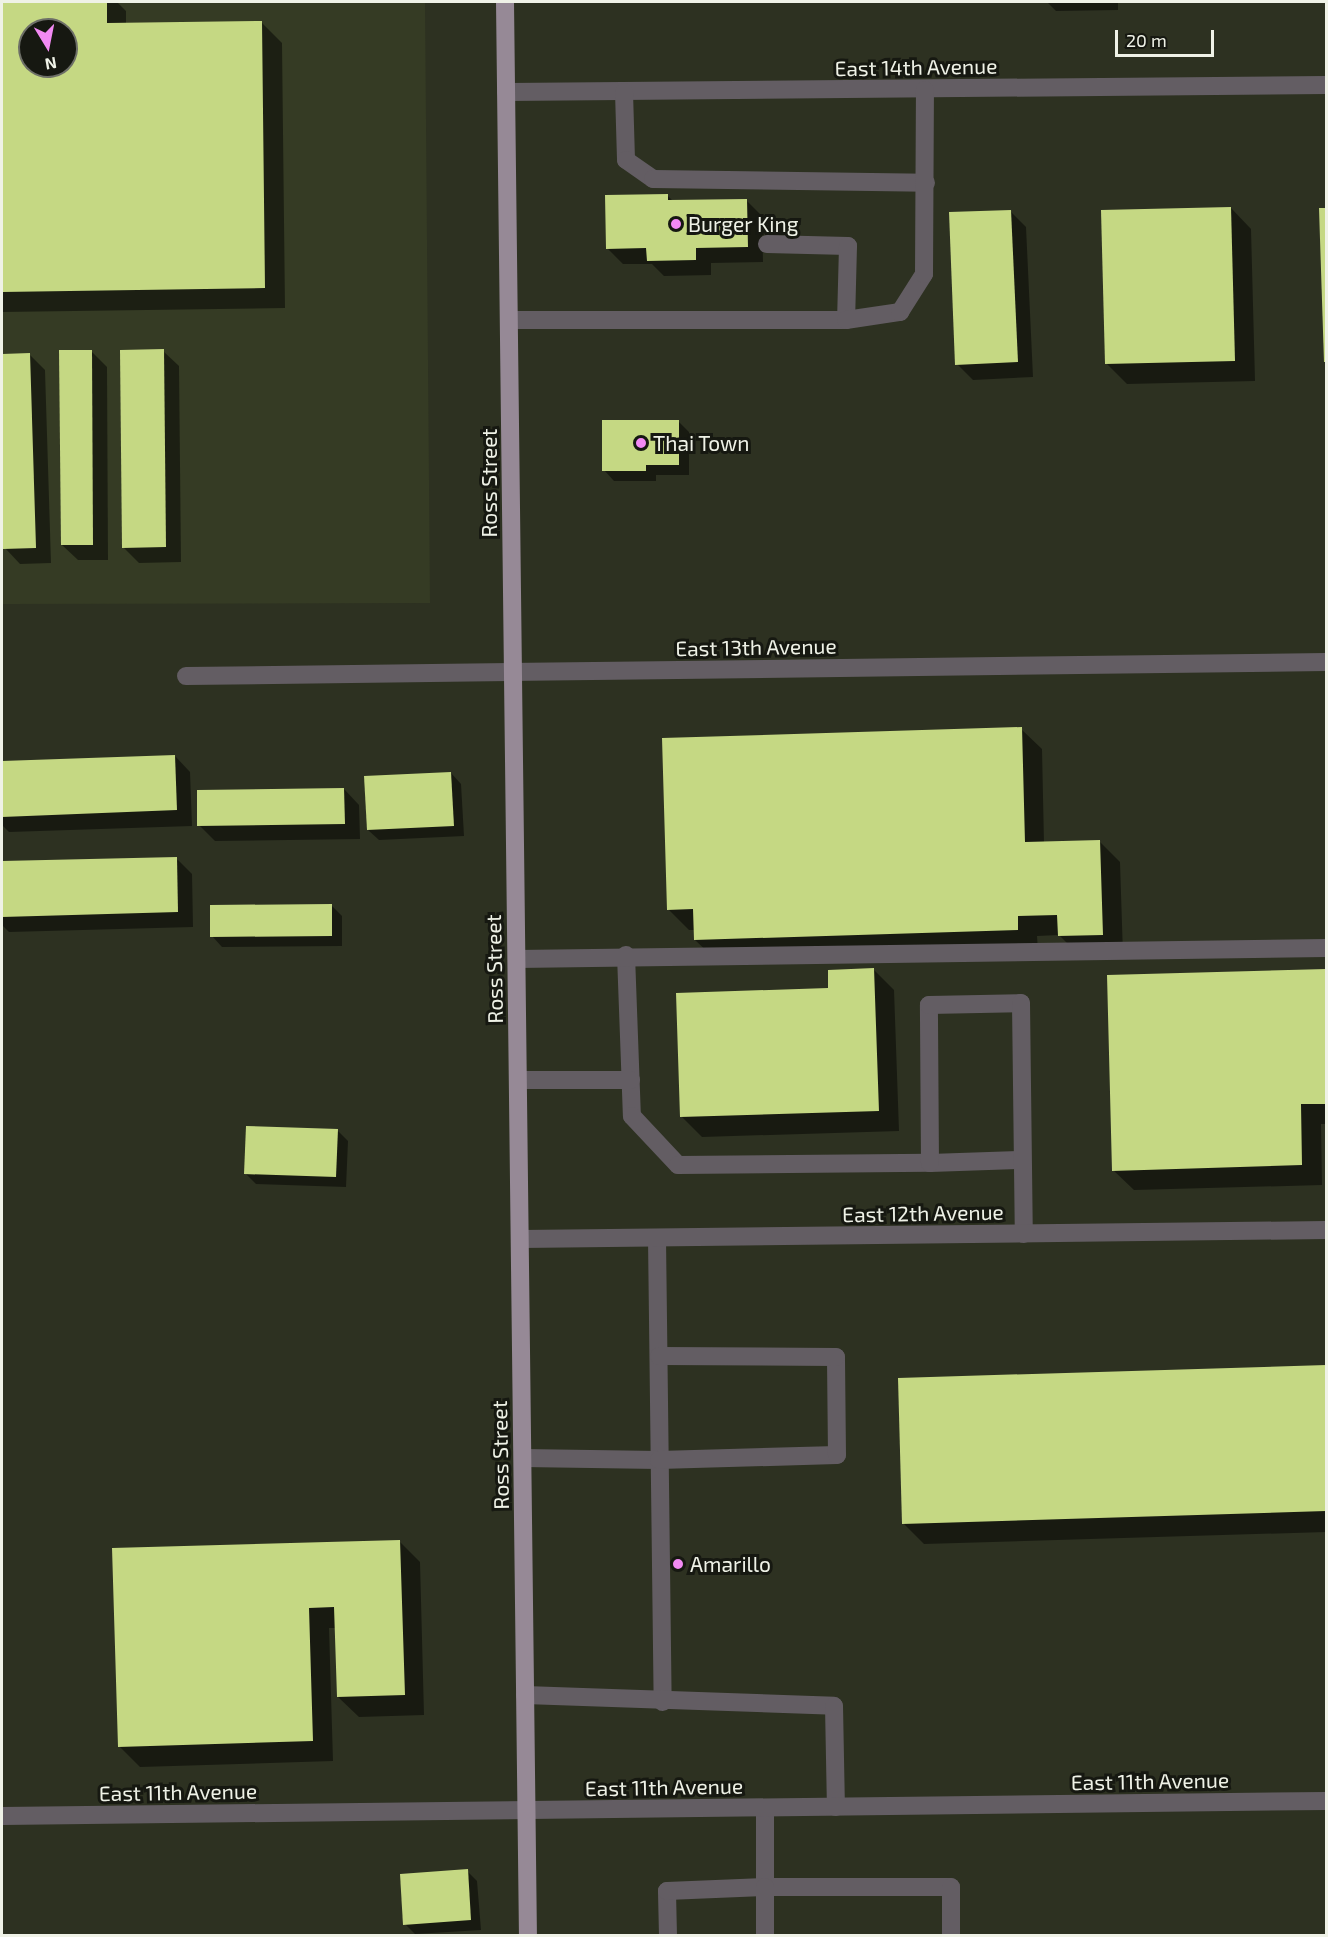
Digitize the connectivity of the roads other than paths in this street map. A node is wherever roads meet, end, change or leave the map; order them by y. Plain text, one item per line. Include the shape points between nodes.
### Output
1 (505, 2) edge
2 (1326, 85) edge
3 (925, 90) junction
4 (506, 92) junction
5 (624, 92) junction
6 (926, 183) junction
7 (767, 244) dead end
8 (511, 320) junction
9 (846, 320) junction
10 (1326, 662) edge
11 (512, 672) junction
12 (186, 676) dead end
13 (1326, 948) edge
14 (626, 955) junction
15 (517, 959) junction
16 (518, 1080) junction
17 (631, 1080) junction
18 (1021, 1160) junction
19 (930, 1163) junction
20 (1326, 1230) edge
21 (1024, 1234) junction
22 (521, 1239) junction
23 (657, 1239) junction
24 (659, 1356) junction
25 (522, 1458) junction
26 (659, 1460) junction
27 (525, 1695) junction
28 (663, 1702) junction
29 (1326, 1801) edge
30 (836, 1807) junction
31 (765, 1808) junction
32 (526, 1811) junction
33 (2, 1816) edge
34 (765, 1887) junction
35 (528, 1935) edge
36 (668, 1935) edge
37 (765, 1935) edge
38 (951, 1935) edge

1 - 4 main road, Ross Street
2 - 3 street, East 14th Avenue
3 - 5 street, East 14th Avenue
3 - 6 street
4 - 5 street, East 14th Avenue
4 - 8 main road, Ross Street
5 - 6 street via 627,160 653,179
6 - 9 street via 924,274 900,312
7 - 9 street via 848,246
8 - 9 street
8 - 11 main road, Ross Street
10 - 11 street, East 13th Avenue
11 - 12 street, East 13th Avenue
11 - 15 main road, Ross Street
13 - 14 street
14 - 15 street
14 - 17 street
15 - 16 main road, Ross Street
16 - 17 street
16 - 22 main road, Ross Street
17 - 19 street via 632,1116 678,1165
18 - 19 street
18 - 19 street via 1022,1003 929,1005
18 - 21 street
20 - 21 street, East 12th Avenue
21 - 23 street, East 12th Avenue
22 - 23 street, East 12th Avenue
22 - 25 main road, Ross Street
23 - 24 street
24 - 26 street
24 - 26 street via 836,1357 837,1455
25 - 26 street
25 - 27 main road, Ross Street
26 - 28 street
27 - 28 street
27 - 32 main road, Ross Street
28 - 30 street via 834,1706
29 - 30 street, East 11th Avenue
30 - 31 street, East 11th Avenue
31 - 32 street, East 11th Avenue
31 - 34 street
32 - 33 street, East 11th Avenue
32 - 35 main road, Ross Street
34 - 36 street via 667,1891
34 - 37 street
34 - 38 street via 951,1887

